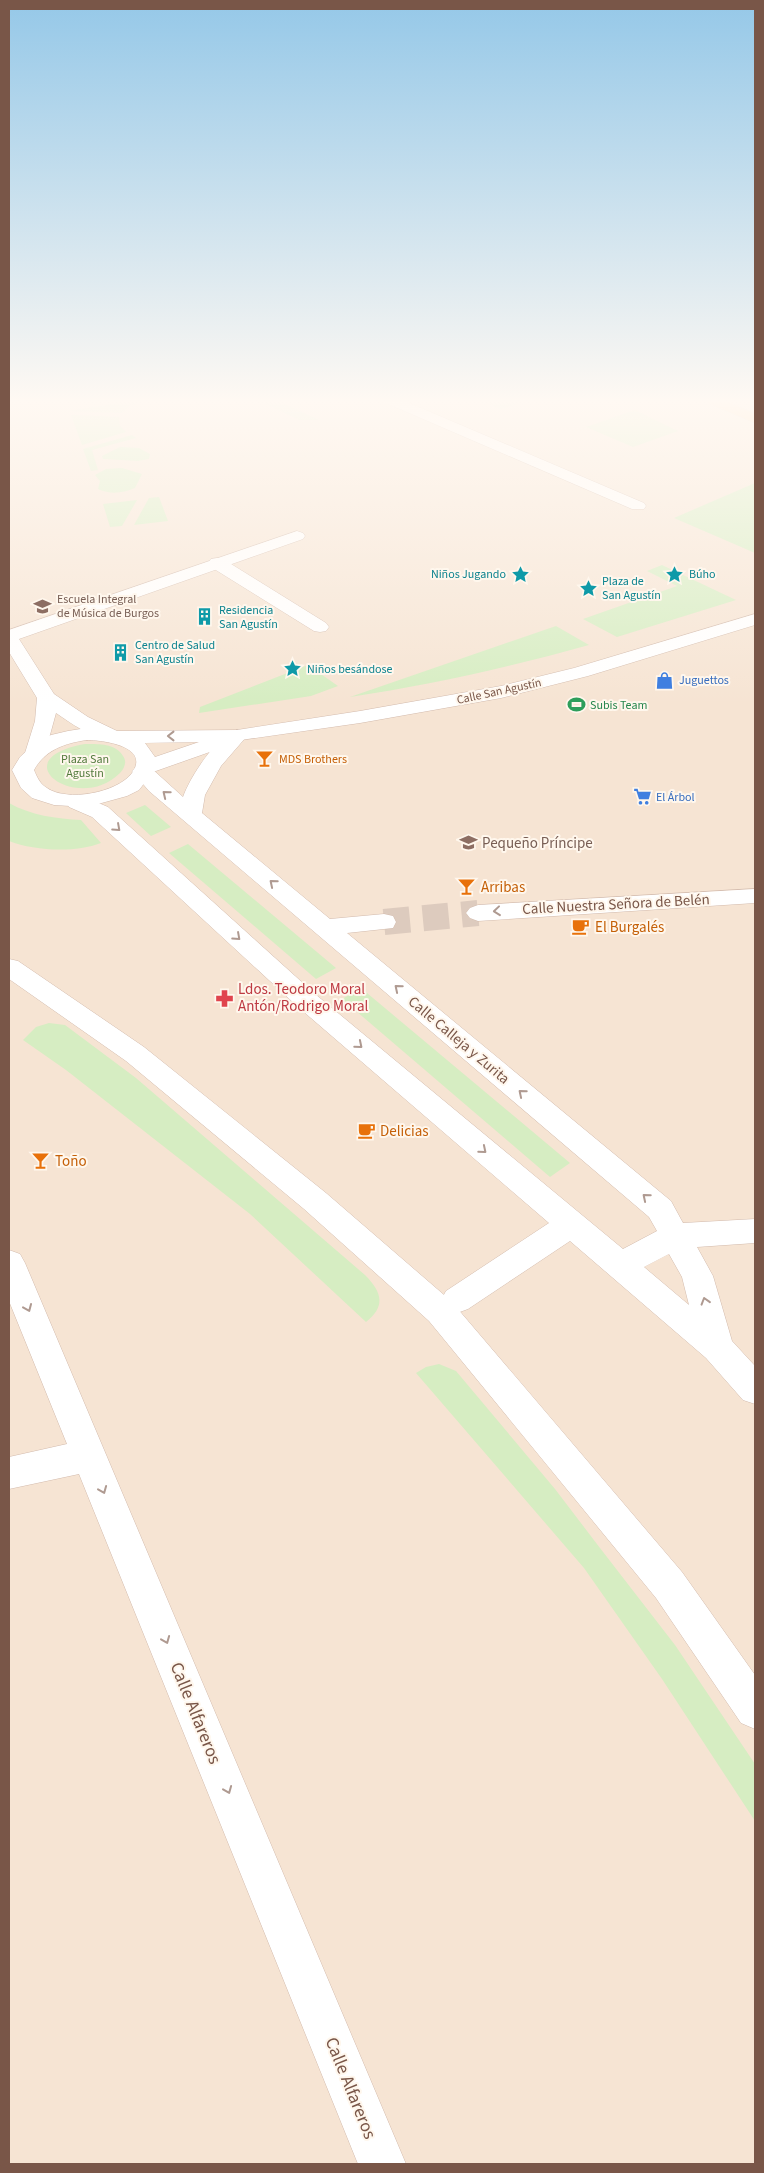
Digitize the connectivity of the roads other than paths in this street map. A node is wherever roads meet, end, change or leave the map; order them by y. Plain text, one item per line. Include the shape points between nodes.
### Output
1 (627, 501) edge
2 (638, 506) dead end
3 (297, 536) dead end
4 (217, 563) junction
5 (755, 619) edge
6 (320, 627) dead end
7 (9, 637) edge
8 (47, 698) junction
9 (114, 736) junction
10 (237, 736) junction
11 (34, 754) junction
12 (9, 759) edge
13 (144, 770) junction
14 (9, 783) edge
15 (31, 788) junction
16 (77, 802) junction
17 (192, 814) junction
18 (755, 896) edge
19 (478, 914) tunnel mouth
20 (384, 922) tunnel mouth
21 (325, 927) junction
22 (9, 967) edge
23 (570, 1225) junction
24 (755, 1231) edge
25 (675, 1236) junction
26 (9, 1263) edge
27 (619, 1266) junction
28 (449, 1306) junction
29 (718, 1348) junction
30 (755, 1389) edge
31 (89, 1455) junction
32 (9, 1473) edge
33 (755, 1709) edge
34 (382, 2164) edge

1 - 2 street
3 - 4 street
4 - 6 street
4 - 7 street
5 - 10 street, Calle San Agustín via 540,684 380,714
7 - 8 street
8 - 9 street
8 - 11 street via 45,721
10 -> 9 street, Calle San Agustín
9 - 11 street via 88,734 67,737
9 - 13 street via 137,746 145,757
10 - 13 street, Calle San Agustín
10 - 17 street via 212,763 194,794
11 - 12 street
11 - 15 street via 23,770 24,780
13 - 16 street via 140,778 113,795
17 -> 13 street, Calle Calleja y Zurita via 157,786
14 - 15 street
15 - 16 street via 37,794 52,799
16 -> 23 street, Calle Calleja y Zurita via 100,812 306,1000
21 -> 17 street, Calle Calleja y Zurita
18 -> 19 street, Calle Nuestra Señora de Belén
20 - 21 street
25 -> 21 street, Calle Calleja y Zurita via 660,1209
22 - 28 street via 135,1054
23 - 27 street, Calle Calleja y Zurita
23 - 28 street
24 - 25 street
25 - 27 street
29 -> 25 street, Calle Calleja y Zurita via 697,1276
26 -> 31 street, Calle Alfareros
27 - 29 street, Calle Calleja y Zurita
28 - 33 street via 669,1585
29 - 30 street, Calle Calleja y Zurita
31 - 32 street
31 -> 34 street, Calle Alfareros

